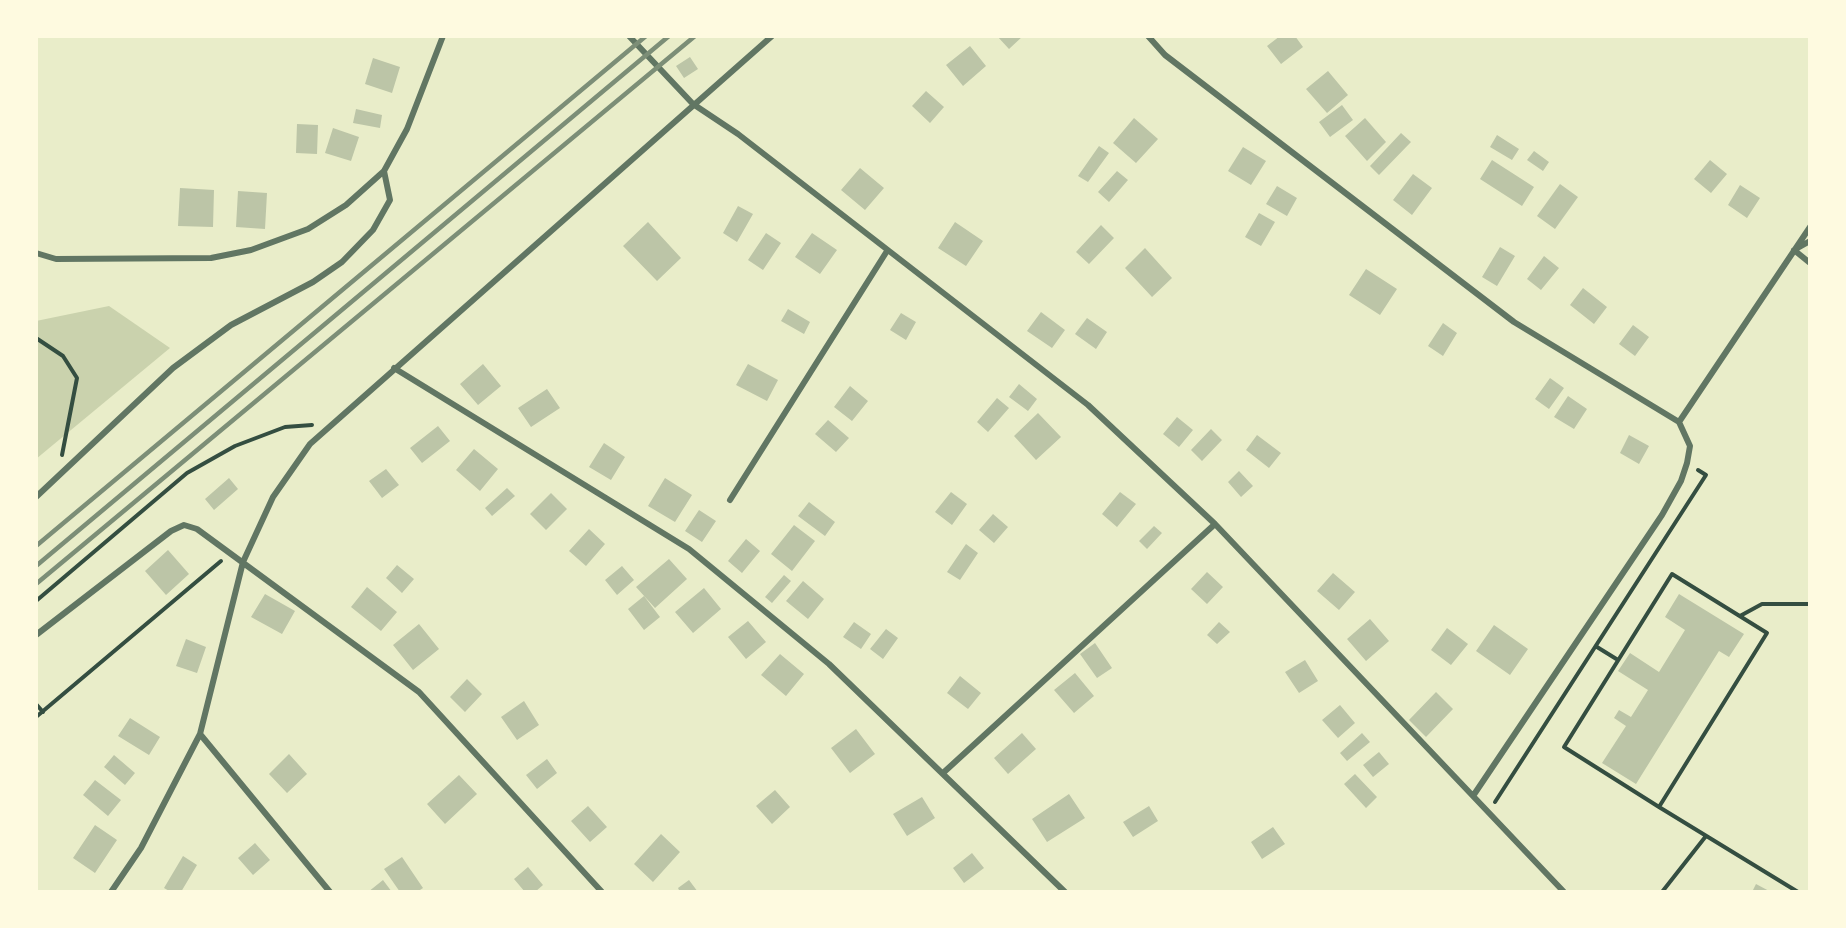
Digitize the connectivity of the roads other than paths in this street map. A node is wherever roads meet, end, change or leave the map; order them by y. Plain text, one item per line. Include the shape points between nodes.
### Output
1 (443, 36) edge
2 (629, 36) edge
3 (771, 36) edge
4 (1148, 36) edge
5 (693, 104) junction
6 (384, 171) junction
7 (1810, 227) edge
8 (1810, 242) edge
9 (1794, 250) junction
10 (887, 251) junction
11 (36, 254) edge
12 (1810, 263) edge
13 (394, 368) junction
14 (1679, 422) junction
15 (36, 497) edge
16 (730, 500) dead end
17 (1215, 524) junction
18 (243, 562) junction
19 (36, 635) edge
20 (200, 734) junction
21 (943, 773) junction
22 (1473, 796) junction
23 (111, 892) edge
24 (330, 892) edge
25 (602, 892) edge
26 (1065, 892) edge
27 (1564, 892) edge

1 - 6 street via 407,129
2 - 5 street
3 - 5 street
4 - 14 street via 1165,55 1514,322
5 - 10 street via 738,134
5 - 13 street
6 - 11 street via 346,205 308,229 251,250 211,258 56,259
6 - 15 street via 390,200 373,230 342,262 313,282 231,325 173,368
7 - 9 street
8 - 9 street
9 - 12 street
9 - 14 street
10 - 16 street
10 - 17 street via 1088,405
13 - 18 street via 310,444 273,497
13 - 21 street via 689,549 829,664
14 - 22 street via 1690,446 1681,481
17 - 21 street
17 - 22 street
18 - 19 street via 197,529 184,525
18 - 20 street
18 - 25 street via 419,692
20 - 23 street via 141,848
20 - 24 street
21 - 26 street
22 - 27 street

